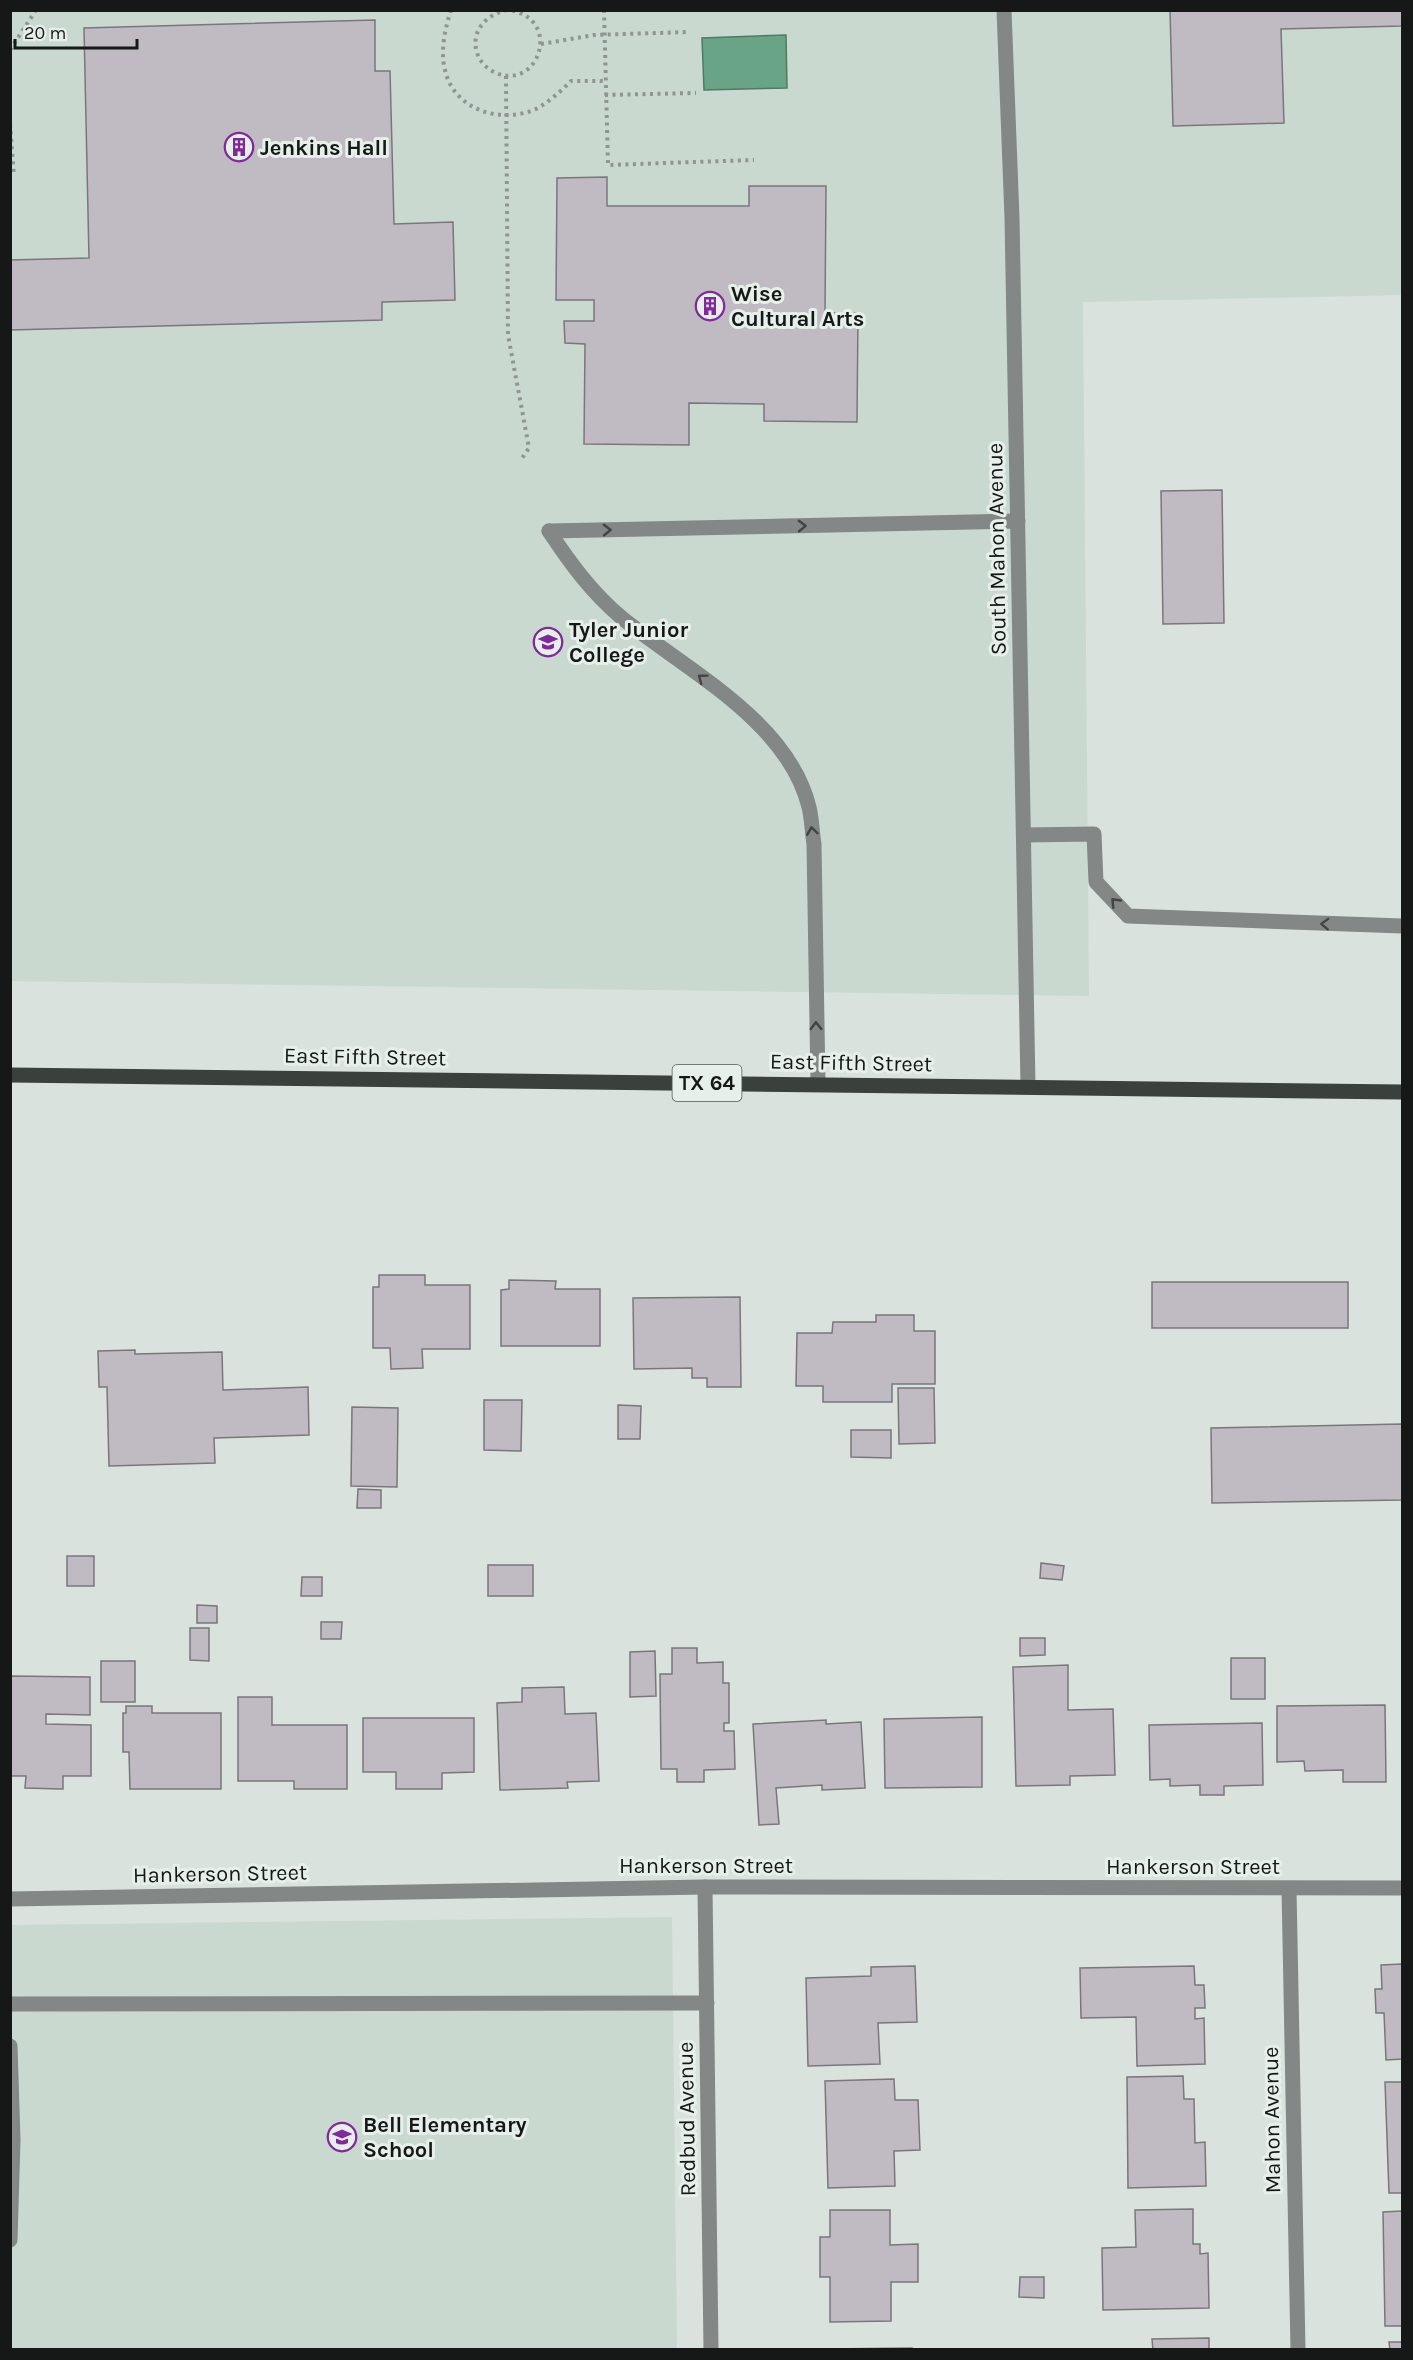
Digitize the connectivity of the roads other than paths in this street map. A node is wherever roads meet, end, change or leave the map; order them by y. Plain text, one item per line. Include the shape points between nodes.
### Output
1 (1004, 10) edge
2 (1018, 521) junction
3 (1024, 835) junction
4 (1402, 926) edge
5 (10, 1075) edge
6 (818, 1084) junction
7 (1028, 1086) junction
8 (1402, 1092) edge
9 (705, 1887) junction
10 (1402, 1888) edge
11 (1289, 1889) junction
12 (10, 1899) edge
13 (706, 2003) junction
14 (10, 2004) edge
15 (10, 2046) edge
16 (10, 2240) edge
17 (711, 2349) edge
18 (1298, 2349) edge

1 - 2 street, South Mahon Avenue
2 - 3 street, South Mahon Avenue
6 -> 2 street via 814,844 809,807 797,776 779,747 734,702 621,618 592,590 549,531
4 -> 3 street via 1128,916 1096,882 1094,834
3 - 7 street, South Mahon Avenue
5 - 6 main road, East Fifth Street / TX 64
6 - 7 main road, East Fifth Street / TX 64
7 - 8 main road, East Fifth Street / TX 64
9 - 11 street, Hankerson Street
9 - 12 street, Hankerson Street
9 - 13 street, Redbud Avenue
10 - 11 street, Hankerson Street
11 - 18 street, Mahon Avenue
13 - 14 street
13 - 17 street, Redbud Avenue
15 - 16 street

